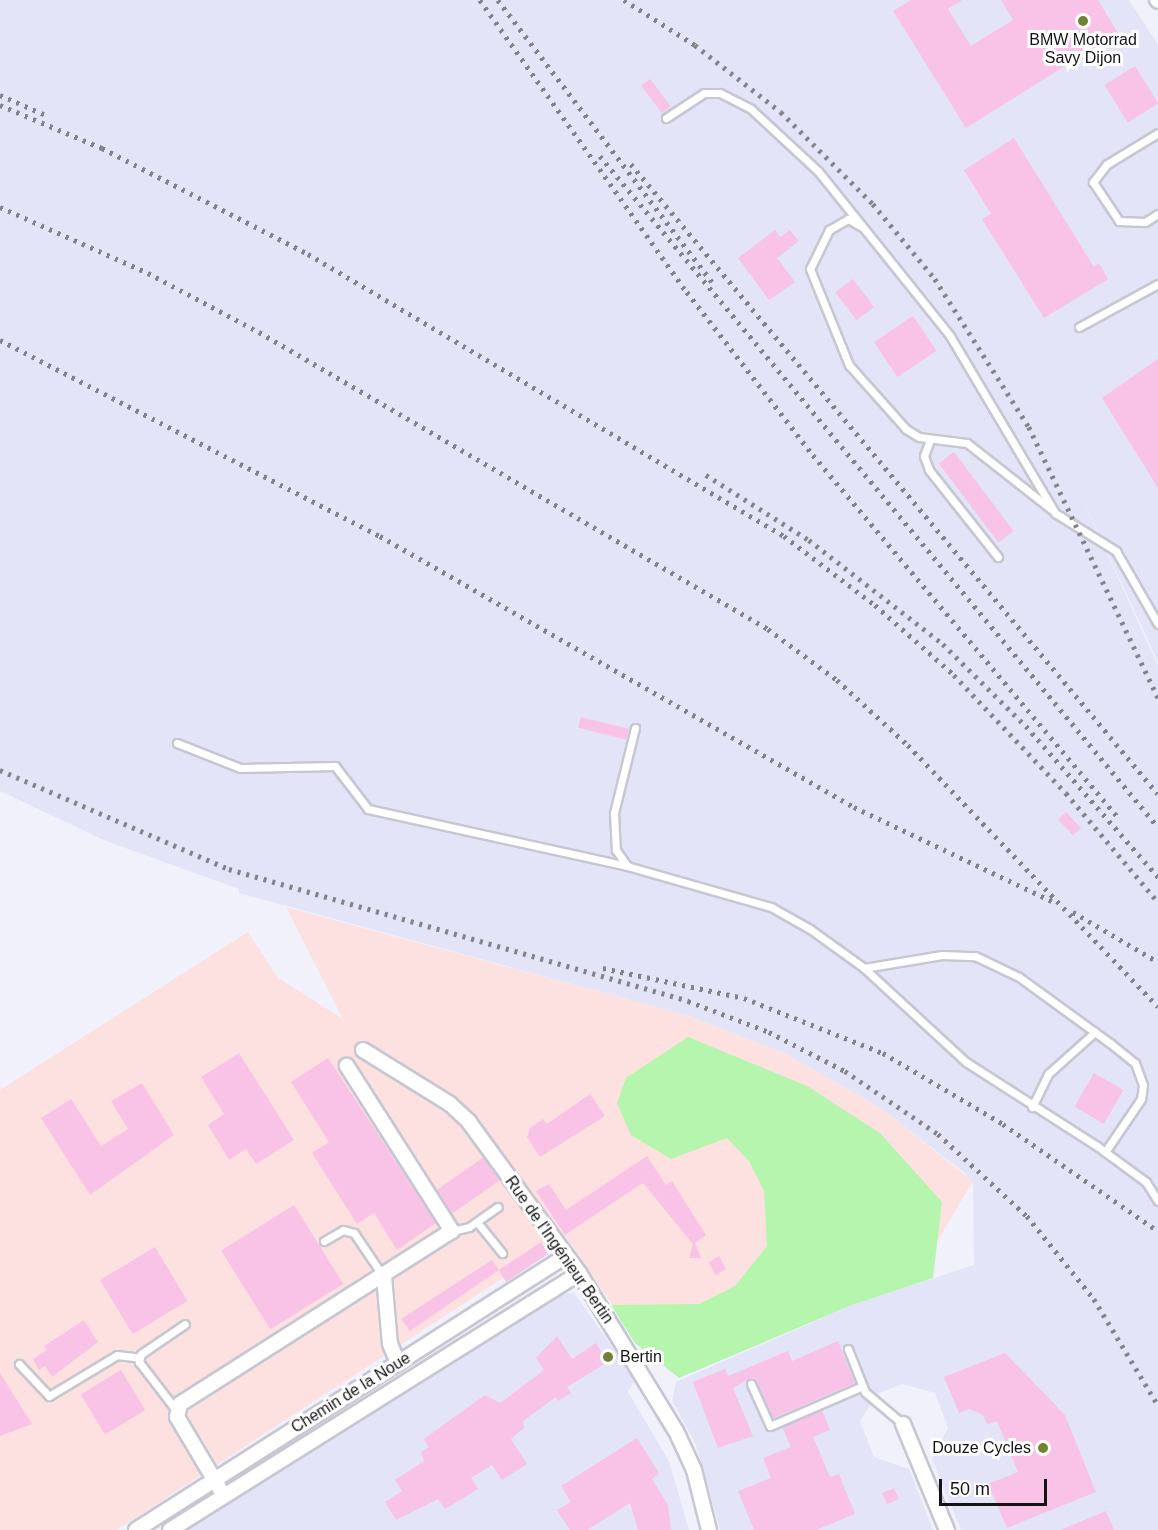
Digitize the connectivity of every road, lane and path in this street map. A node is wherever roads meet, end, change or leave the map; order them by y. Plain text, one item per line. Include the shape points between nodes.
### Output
1 (666, 118) dead end
2 (1158, 133) edge
3 (1158, 213) edge
4 (867, 230) junction
5 (1158, 284) edge
6 (1078, 327) dead end
7 (930, 440) junction
8 (1055, 513) junction
9 (998, 557) dead end
10 (1158, 624) edge
11 (635, 728) dead end
12 (177, 743) dead end
13 (627, 866) junction
14 (864, 968) junction
15 (1095, 1032) junction
16 (363, 1050) dead end
17 (347, 1066) dead end
18 (1032, 1107) junction
19 (1105, 1152) junction
20 (1158, 1201) edge
21 (498, 1207) dead end
22 (477, 1222) junction
23 (452, 1230) junction
24 (324, 1241) dead end
25 (502, 1253) dead end
26 (566, 1256) junction
27 (579, 1273) junction
28 (384, 1277) junction
29 (185, 1324) dead end
30 (848, 1349) dead end
31 (140, 1358) junction
32 (398, 1363) junction
33 (19, 1364) dead end
34 (751, 1384) dead end
35 (863, 1386) junction
36 (176, 1410) junction
37 (903, 1424) joint
38 (214, 1480) junction
39 (224, 1496) junction
40 (136, 1530) edge
41 (170, 1530) edge
42 (709, 1530) edge
43 (946, 1530) edge

1 - 4 lane via 704,93 720,93 751,109 818,171
2 - 3 lane via 1107,164 1093,182 1119,221 1145,222
4 - 7 lane via 848,219 820,240 810,269 815,288 849,365 906,429
4 - 8 lane via 950,336
5 - 6 lane
7 - 8 lane via 967,443
7 - 9 lane via 924,456 929,471
8 - 10 lane via 1116,551
11 - 13 lane via 614,813 616,850
12 - 13 lane via 240,768 335,766 368,809
13 - 14 lane via 771,907
14 - 15 lane via 942,955 975,956 1019,977
14 - 18 lane via 966,1062
15 - 18 lane via 1048,1074
15 - 19 lane via 1135,1063 1143,1085 1138,1104
16 - 26 street, Rue de l'Ingénieur Bertin via 450,1104 469,1122
17 - 23 street
18 - 19 lane
19 - 20 lane via 1146,1182
21 - 22 lane
22 - 23 lane
22 - 25 lane
23 - 28 street
24 - 28 lane via 343,1230 354,1233
26 - 27 street, Rue de l'Ingénieur Bertin
26 - 32 street, Chemin de la Noue
27 - 39 street, Chemin de la Noue
27 - 42 street, Rue de l'Ingénieur Bertin via 676,1431 694,1470
28 - 32 street via 390,1344
28 - 36 street
29 - 31 lane
30 - 35 lane
31 - 33 lane via 117,1355 49,1396
31 - 36 lane
32 - 38 street, Chemin de la Noue
34 - 35 lane via 770,1426
35 - 37 lane
36 - 38 street
37 - 43 street
38 - 39 street
38 - 40 street, Chemin de la Noue
39 - 41 street, Chemin de la Noue

